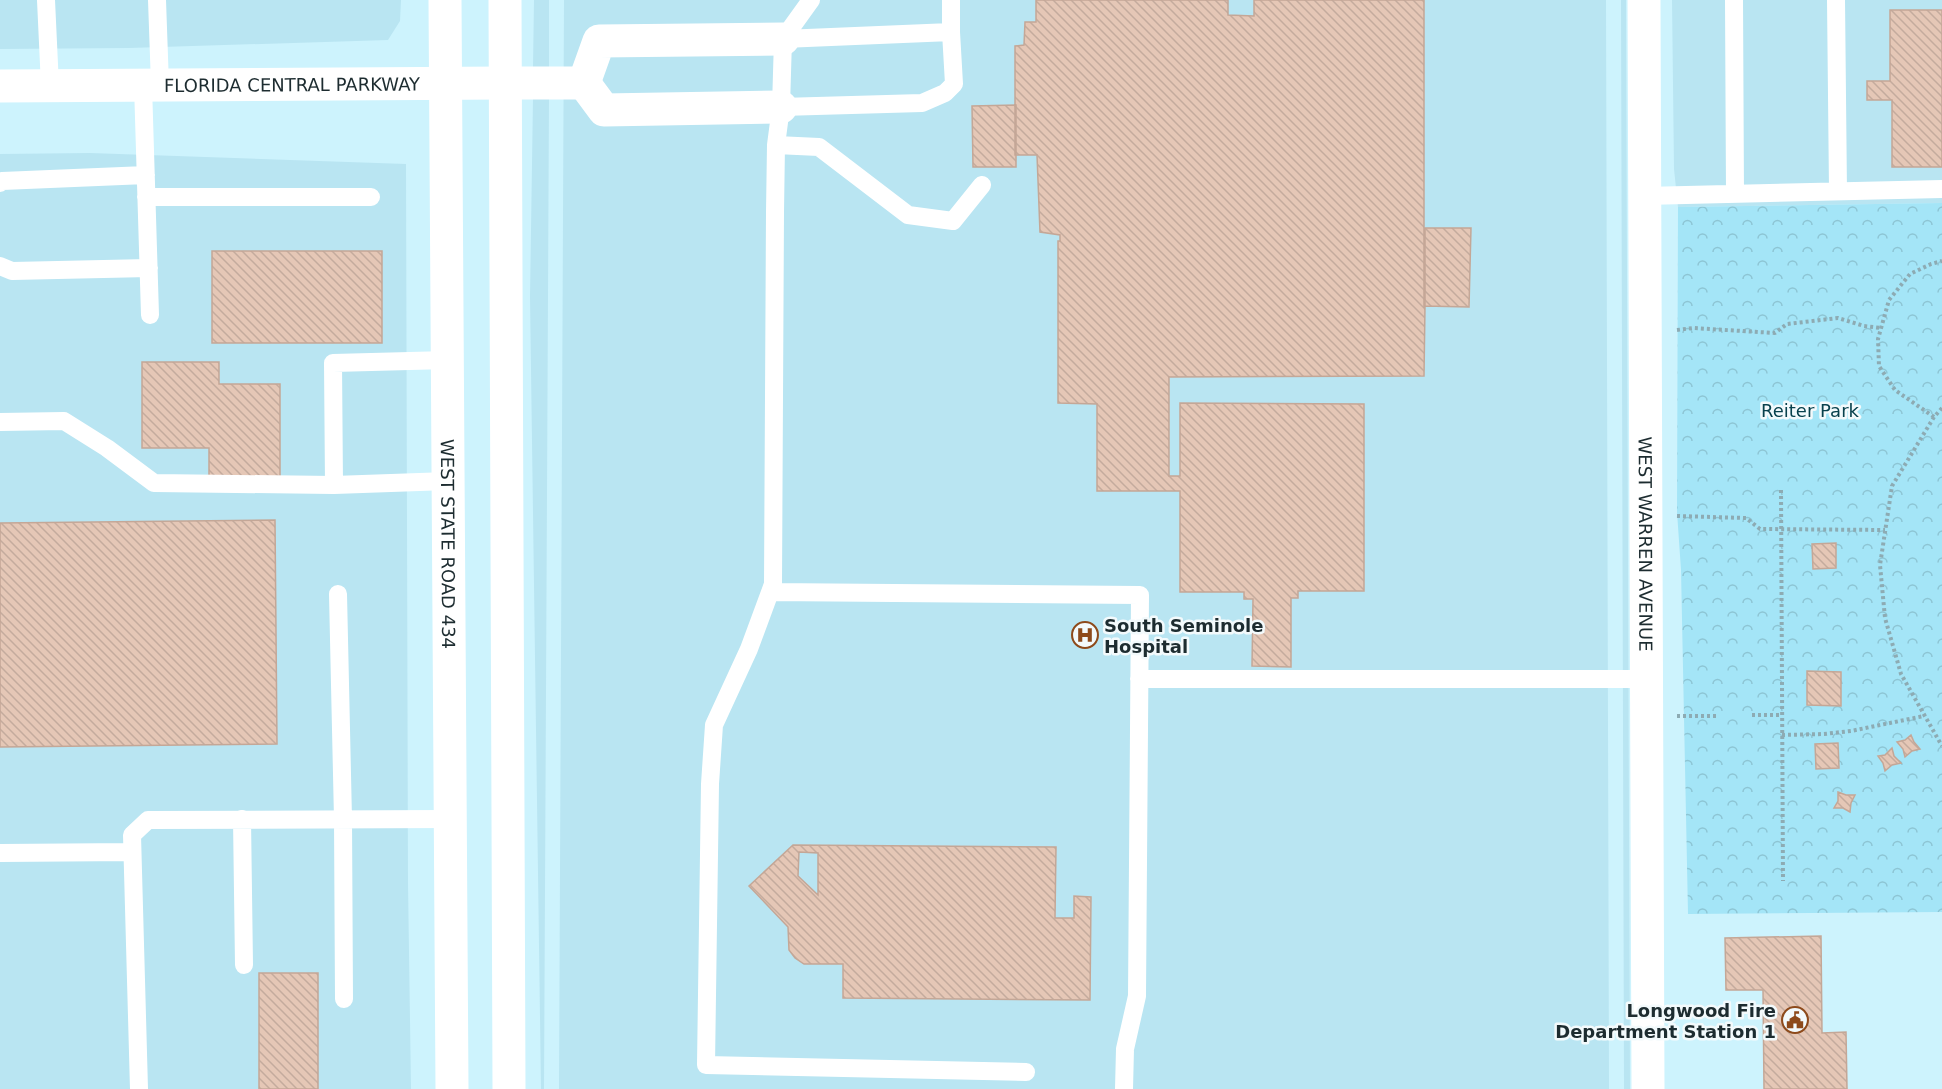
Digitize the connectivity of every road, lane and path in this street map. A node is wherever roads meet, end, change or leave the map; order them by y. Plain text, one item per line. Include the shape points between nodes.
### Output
1 (46, 0) edge
2 (157, 0) edge
3 (445, 0) edge
4 (505, 0) edge
5 (811, 0) edge
6 (951, 0) edge
7 (1644, 0) edge
8 (1734, 0) edge
9 (1836, 0) edge
10 (951, 32) junction
11 (783, 39) junction
12 (446, 83) junction
13 (505, 83) junction
14 (584, 83) junction
15 (152, 85) junction
16 (0, 86) edge
17 (50, 86) junction
18 (780, 107) junction
19 (777, 145) junction
20 (146, 175) junction
21 (0, 183) edge
22 (982, 184) dead end
23 (1942, 189) edge
24 (1838, 191) junction
25 (1735, 194) junction
26 (371, 196) dead end
27 (1644, 196) junction
28 (146, 197) junction
29 (1942, 261) edge
30 (0, 266) edge
31 (149, 268) junction
32 (150, 315) dead end
33 (1881, 328) junction
34 (1670, 330) dead end
35 (448, 360) junction
36 (1942, 408) edge
37 (1934, 417) junction
38 (0, 422) edge
39 (448, 481) junction
40 (334, 485) junction
41 (1781, 490) dead end
42 (1673, 516) dead end
43 (1780, 529) junction
44 (1885, 530) junction
45 (770, 592) junction
46 (338, 594) dead end
47 (1139, 679) junction
48 (1646, 679) junction
49 (1752, 715) dead end
50 (1781, 715) junction
51 (1677, 716) dead end
52 (1719, 716) dead end
53 (1924, 716) junction
54 (1782, 735) junction
55 (1942, 746) edge
56 (242, 819) junction
57 (343, 819) junction
58 (451, 819) junction
59 (132, 852) junction
60 (0, 854) edge
61 (1783, 881) dead end
62 (244, 965) dead end
63 (344, 999) dead end
64 (1026, 1072) dead end
65 (454, 1084) edge
66 (139, 1089) edge
67 (509, 1089) edge
68 (1124, 1089) edge
69 (1648, 1089) edge

1 - 17 lane
2 - 15 lane
3 - 12 main road, WEST STATE ROAD 434
4 - 13 main road
5 - 11 lane
6 - 10 lane
7 - 27 main road, WEST WARREN AVENUE
8 - 25 lane
9 - 24 lane
10 - 11 lane
10 - 18 lane via 954,84 945,93 922,103
11 - 14 main road via 599,41
11 - 18 lane
12 - 13 main road, FLORIDA CENTRAL PARKWAY
12 - 15 main road, FLORIDA CENTRAL PARKWAY
12 - 35 main road, WEST STATE ROAD 434
13 - 14 main road, FLORIDA CENTRAL PARKWAY
13 - 67 main road
14 - 18 main road via 604,110
15 - 17 main road, FLORIDA CENTRAL PARKWAY
15 - 20 lane
16 - 17 main road, FLORIDA CENTRAL PARKWAY
18 - 19 lane
19 - 22 lane via 819,147 908,215 953,221
19 - 45 lane
20 - 21 lane
20 - 28 lane
23 - 24 lane
24 - 25 lane
25 - 27 lane
26 - 28 lane
27 - 48 main road, WEST WARREN AVENUE
28 - 31 lane
29 - 33 path via 1910,274 1889,300
30 - 31 lane via 12,271
31 - 32 lane
33 - 34 path via 1838,318 1787,324 1775,333
33 - 37 path via 1879,366 1896,390
35 - 39 main road, WEST STATE ROAD 434
35 - 40 lane via 333,363
36 - 37 path
37 - 44 path via 1892,486
38 - 40 lane via 64,421 154,483
39 - 40 lane
39 - 58 main road, WEST STATE ROAD 434
41 - 43 path
42 - 43 path via 1746,518 1760,529
43 - 44 path
43 - 50 path
44 - 53 path via 1880,566 1885,618 1901,674
45 - 47 lane via 1140,595
45 - 64 lane via 714,725 706,1065
46 - 57 lane
47 - 48 lane
47 - 68 lane via 1137,996 1125,1049
48 - 69 main road, WEST WARREN AVENUE
49 - 50 path
50 - 54 path
51 - 52 path
53 - 54 path via 1851,731
53 - 55 path
54 - 61 path
56 - 57 lane
56 - 59 lane via 148,820 132,835
56 - 62 lane
57 - 58 lane
57 - 63 lane
58 - 65 main road, WEST STATE ROAD 434
59 - 60 lane
59 - 66 lane

